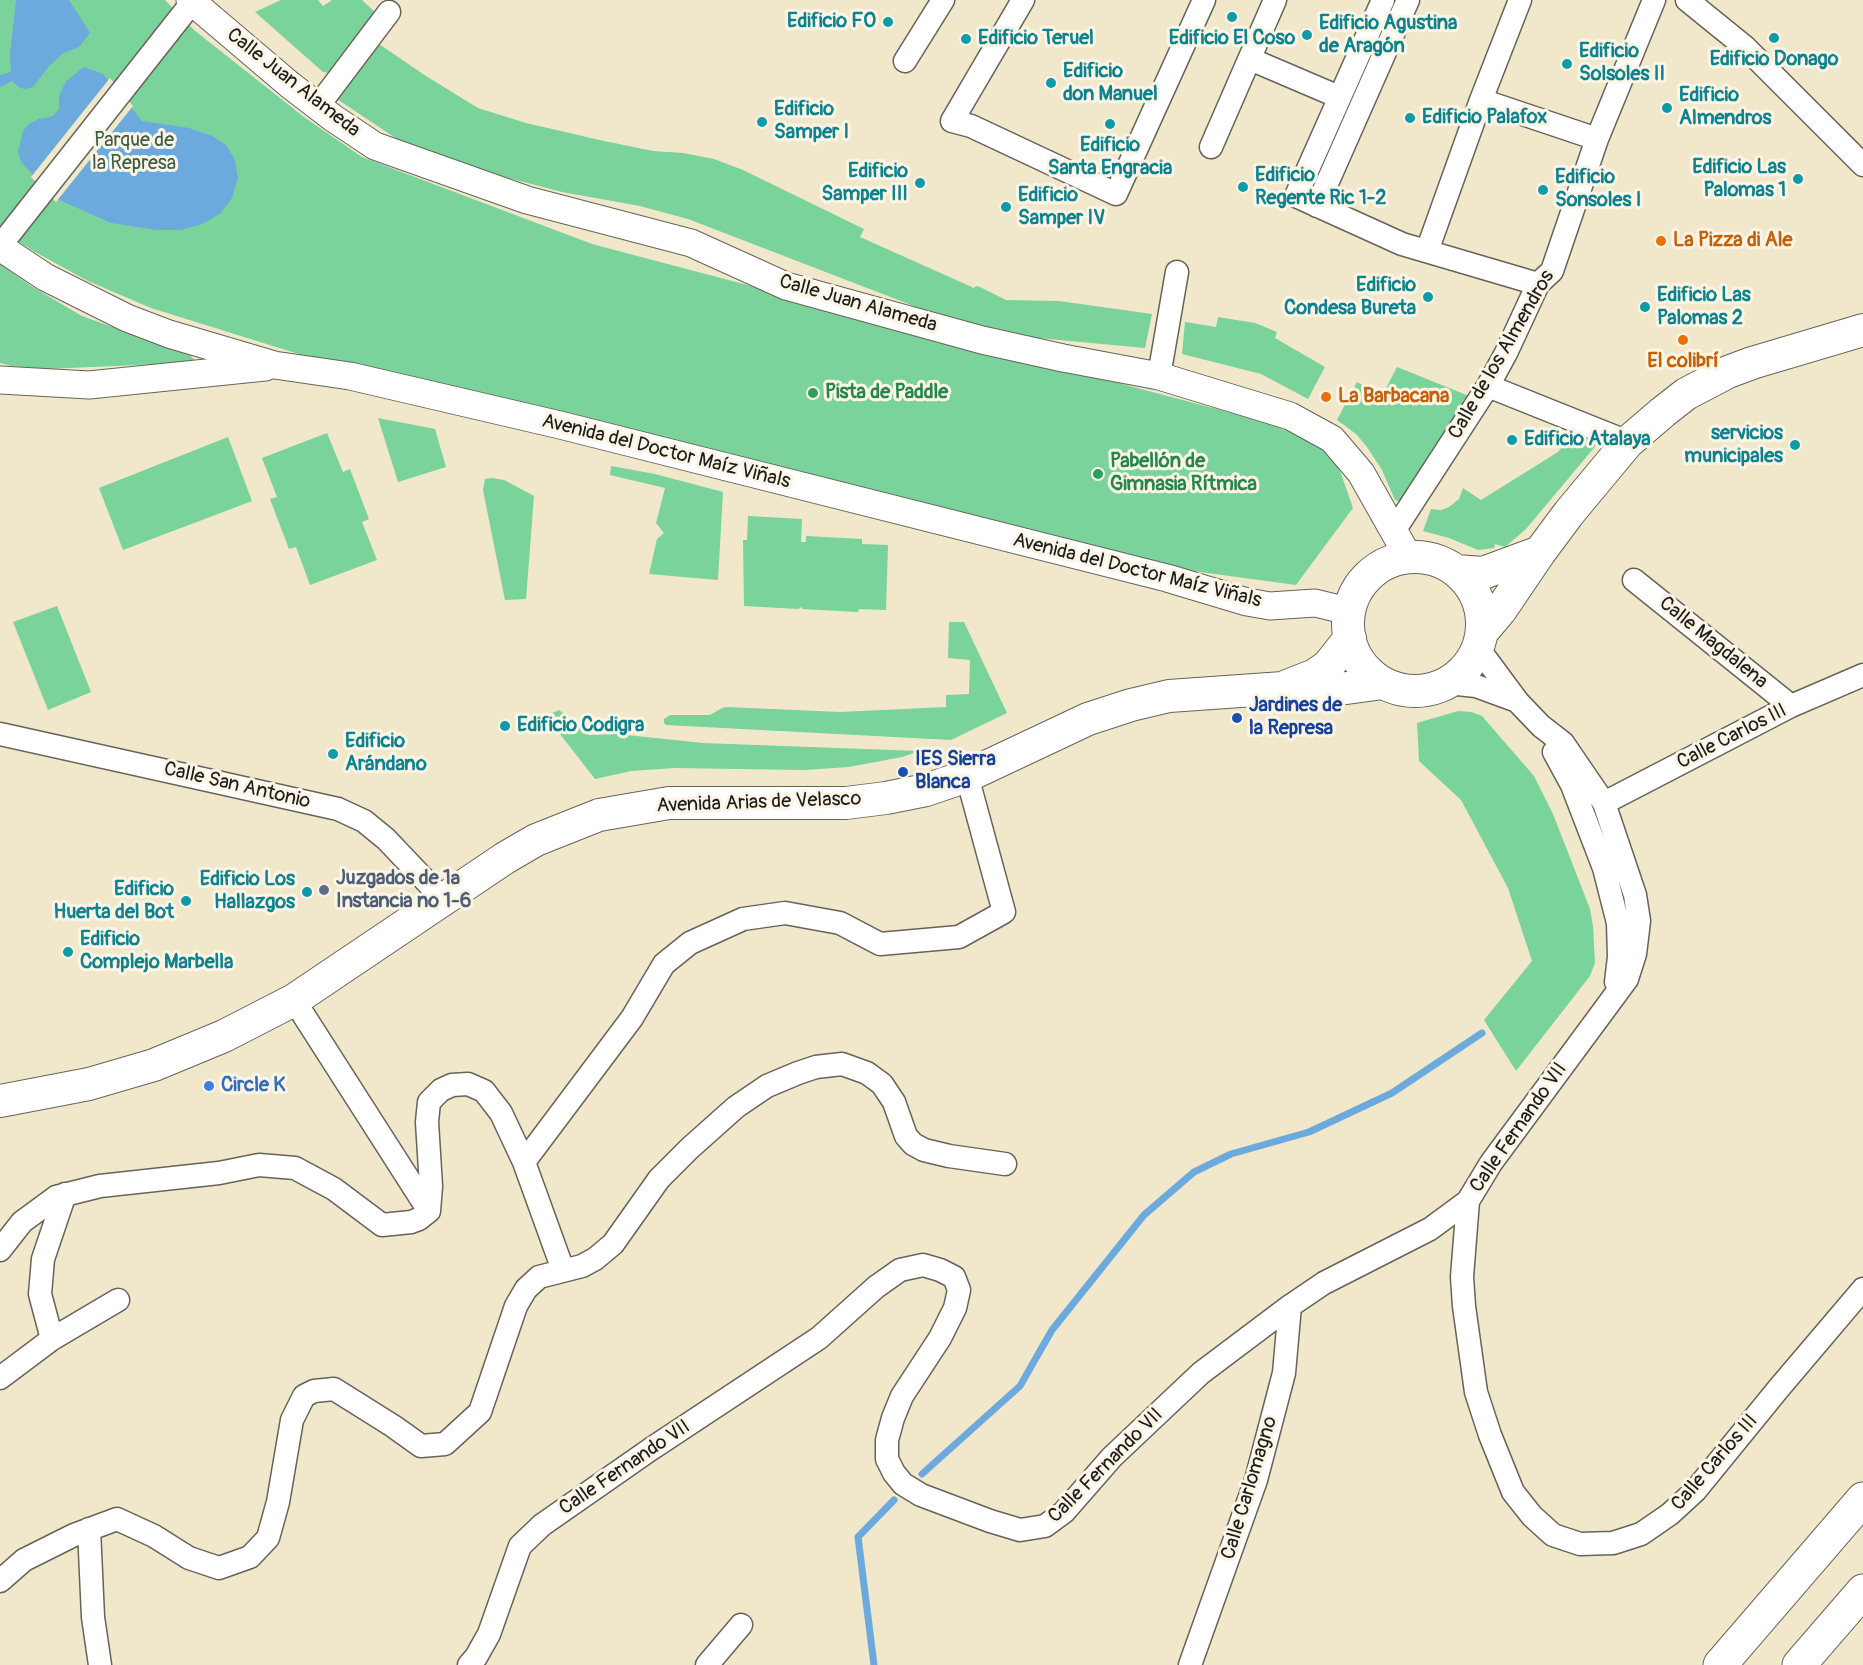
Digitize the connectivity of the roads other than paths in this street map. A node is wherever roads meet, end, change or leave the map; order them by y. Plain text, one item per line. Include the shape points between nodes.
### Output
1 (943, 0) edge
2 (1023, 0) edge
3 (1204, 0) edge
4 (1275, 0) edge
5 (1383, 0) edge
6 (1408, 0) edge
7 (1520, 0) edge
8 (1654, 0) edge
9 (1687, 0) edge
10 (1721, 0) edge
11 (189, 5) edge
12 (389, 12) dead end
13 (1714, 22) junction
14 (1250, 59) junction
15 (905, 61) dead end
16 (1339, 97) junction
17 (1481, 100) junction
18 (318, 106) junction
19 (1597, 139) junction
20 (1211, 147) dead end
21 (1863, 165) edge
22 (1317, 206) junction
23 (0, 246) edge
24 (1427, 251) junction
25 (1178, 272) dead end
26 (1538, 284) junction
27 (1863, 330) edge
28 (274, 365) junction
29 (1159, 376) junction
30 (0, 380) edge
31 (1488, 386) junction
32 (1628, 441) junction
33 (1394, 531) junction
34 (1540, 552) junction
35 (1409, 558) junction
36 (1456, 571) junction
37 (1634, 580) dead end
38 (1349, 624) junction
39 (1480, 640) junction
40 (1863, 675) edge
41 (1383, 683) junction
42 (1448, 683) junction
43 (1283, 688) junction
44 (1518, 702) junction
45 (1791, 706) junction
46 (1541, 726) junction
47 (0, 734) edge
48 (967, 776) junction
49 (1572, 785) junction
50 (1604, 803) junction
51 (1604, 868) junction
52 (443, 899) junction
53 (1637, 904) junction
54 (1614, 905) junction
55 (294, 1000) junction
56 (1607, 1003) junction
57 (0, 1101) edge
58 (524, 1162) junction
59 (1005, 1164) dead end
60 (65, 1194) junction
61 (1468, 1201) junction
62 (429, 1211) junction
63 (0, 1250) edge
64 (563, 1270) junction
65 (1863, 1289) edge
66 (118, 1300) dead end
67 (1290, 1306) junction
68 (52, 1339) junction
69 (0, 1378) edge
70 (1863, 1499) edge
71 (89, 1529) junction
72 (0, 1581) edge
73 (1863, 1591) edge
74 (741, 1625) dead end
75 (100, 1665) edge
76 (469, 1665) edge
77 (707, 1665) edge
78 (1190, 1665) edge
79 (1720, 1665) edge
80 (1799, 1665) edge

1 - 15 street
2 - 3 street via 952,121 971,126 1116,194
4 - 14 street
5 - 16 street
6 - 22 street
7 - 17 street
8 - 19 street, Calle de los Almendros
9 - 13 street
10 - 13 street
11 - 18 street, Calle Juan Alameda
11 - 23 street
12 - 18 street
13 - 21 street via 1745,47
14 - 16 street
14 - 20 street
16 - 22 street via 1296,196
17 - 19 street
17 - 24 street
18 - 29 street, Calle Juan Alameda via 375,146 527,200 691,243 786,286 982,340
19 - 26 street, Calle de los Almendros via 1552,271
22 - 24 street
23 - 28 street, Avenida del Doctor Maíz Viñals via 45,277 127,318
24 - 26 street
25 - 29 street
26 - 31 street, Calle de los Almendros
27 - 32 main road via 1752,363 1709,381 1686,394
28 - 30 street via 89,385
28 - 38 street, Avenida del Doctor Maíz Viñals via 350,376 593,433 1247,602 1270,606 1316,603
29 - 33 street, Calle Juan Alameda via 1290,416 1332,439 1361,473
31 - 32 street
31 - 33 street, Calle de los Almendros
32 - 34 main road
33 - 35 street, Calle Juan Alameda
34 - 36 main road via 1484,573
34 - 39 main road
35 - 36 main road via 1443,563
35 - 38 main road via 1393,562 1366,578 1355,594
36 - 39 main road via 1478,600 1482,615
37 - 45 street, Calle Magdalena
38 - 41 main road via 1359,660
38 - 43 main road, Avenida Arias de Velasco via 1328,666
39 - 42 main road via 1472,661
39 - 44 street, Calle Fernando VII
40 - 45 street, Calle Carlos III
41 - 42 main road via 1415,691
41 - 43 main road, Avenida Arias de Velasco via 1332,690
42 - 44 street, Calle Fernando VII via 1476,686
43 - 48 main road, Avenida Arias de Velasco via 1169,696 1131,705 1088,719
44 - 46 street, Calle Fernando VII
45 - 50 street, Calle Carlos III
46 - 49 street, Calle Fernando VII
46 - 50 street, Calle Fernando VII via 1563,743
47 - 52 street, Calle San Antonio via 338,809 364,821 386,839
48 - 52 main road, Avenida Arias de Velasco via 926,790 846,803 669,803 599,815 536,840
48 - 58 street via 1004,912 959,937 880,944 840,923 785,913 743,920 690,943 664,964 632,1018
49 - 50 street
49 - 51 street, Calle Fernando VII
50 - 51 street, Calle Fernando VII via 1600,816
50 - 53 street, Calle Fernando VII
51 - 54 street, Calle Fernando VII
52 - 55 main road, Avenida Arias de Velasco
53 - 54 street via 1628,912
53 - 56 street, Calle Fernando VII via 1635,954 1627,979
54 - 56 street, Calle Fernando VII via 1619,957 1616,982
55 - 57 main road, Avenida Arias de Velasco via 224,1036 154,1065 89,1084
55 - 62 street
56 - 61 street, Calle Fernando VII via 1491,1162
58 - 62 street via 501,1113 484,1091 468,1084 441,1090 429,1102 427,1122
58 - 64 street
59 - 64 street via 924,1150 906,1136 894,1102 882,1084 867,1073 842,1064 816,1067 766,1086 736,1107 659,1179 613,1244 582,1266
60 - 62 street via 259,1164 295,1168 382,1225 411,1222
60 - 63 street via 22,1222
60 - 68 street via 43,1259 40,1294
61 - 65 street, Calle Carlos III via 1462,1277 1464,1306 1476,1392 1490,1435 1513,1492 1532,1516 1553,1535 1580,1544 1613,1543 1641,1534 1670,1514 1695,1491
61 - 67 street, Calle Fernando VII via 1430,1229 1324,1283
64 - 71 street via 539,1277 526,1289 516,1306 480,1412 445,1444 422,1446 334,1389 304,1396 292,1420 268,1538 250,1557 219,1568 189,1558 117,1519
66 - 68 street
67 - 76 street, Calle Fernando VII via 1201,1373 1112,1457 1064,1512 1045,1526 1020,1530 921,1495 903,1484 887,1458 887,1440 902,1396 940,1338 959,1290 954,1277 940,1270 923,1265 900,1270 819,1338 542,1525 520,1546 489,1634
67 - 78 street, Calle Carlomagno via 1284,1373 1256,1480
68 - 69 street
70 - 79 highway
71 - 72 street via 24,1560
71 - 75 street via 93,1617
73 - 80 highway
74 - 77 street

